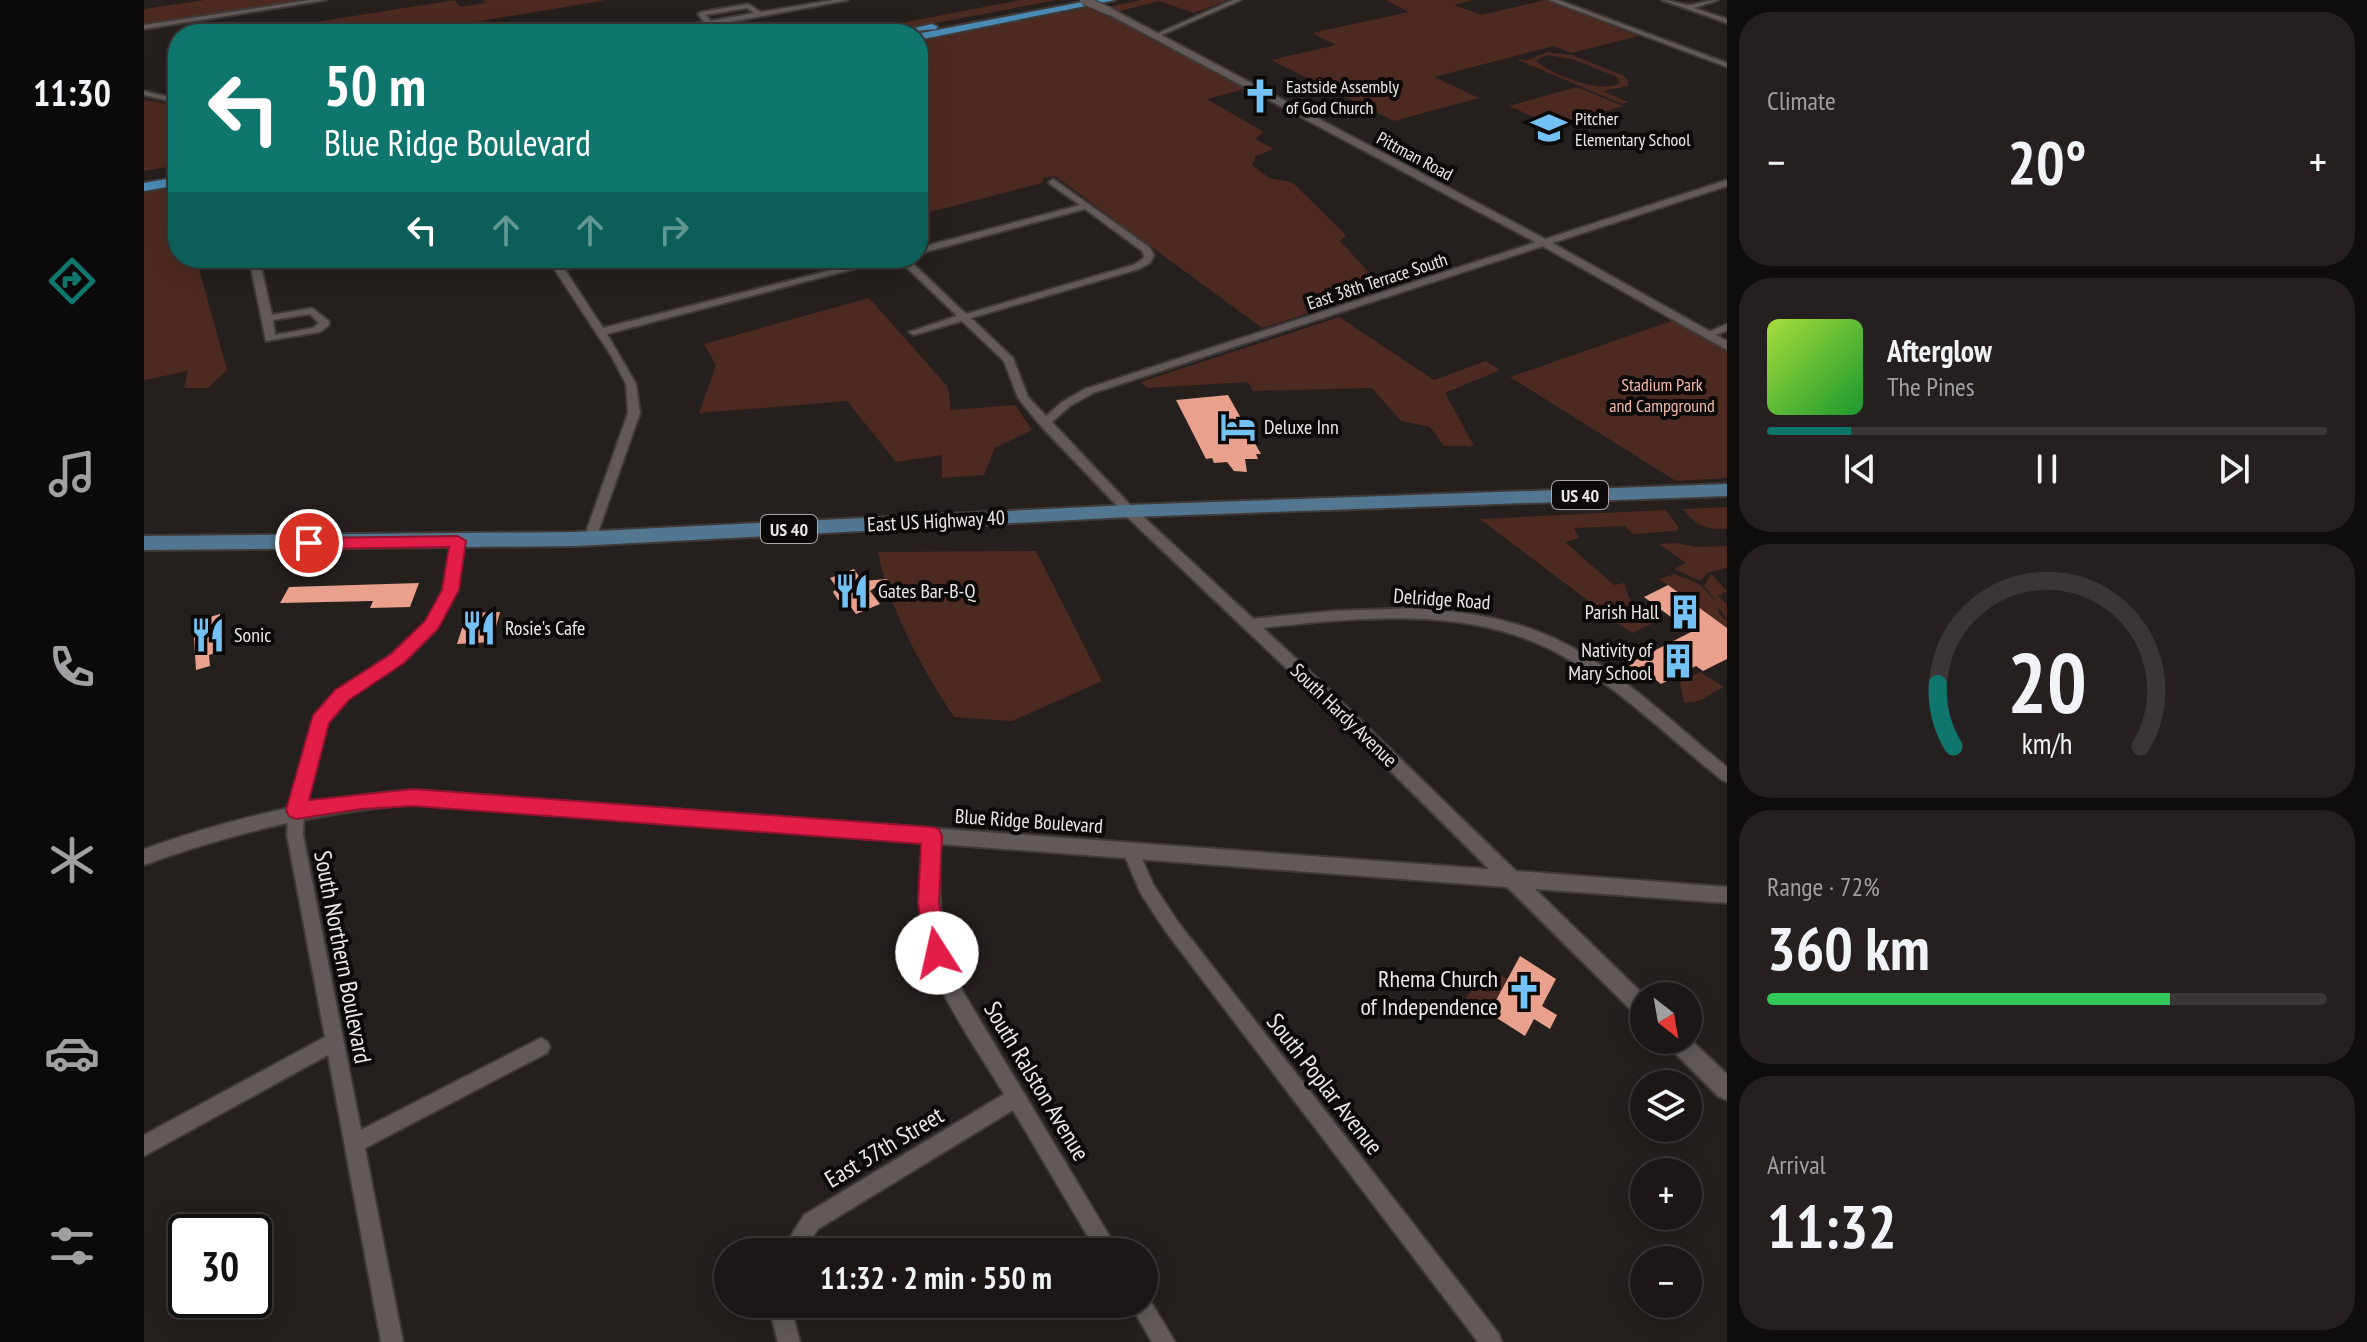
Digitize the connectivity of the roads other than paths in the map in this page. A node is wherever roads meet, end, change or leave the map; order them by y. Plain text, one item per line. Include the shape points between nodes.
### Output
1 (323, 0) edge
2 (845, 0) edge
3 (1071, 0) edge
4 (1084, 0) edge
5 (1238, 0) edge
6 (1552, 0) edge
7 (1665, 0) edge
8 (1715, 0) edge
9 (1109, 6) edge
10 (1687, 7) junction
11 (761, 15) junction
12 (1727, 21) edge
13 (710, 24) joint
14 (144, 27) edge
15 (928, 27) edge
16 (928, 35) edge
17 (1155, 36) junction
18 (1727, 65) edge
19 (144, 93) edge
20 (168, 99) edge
21 (168, 173) edge
22 (144, 177) edge
23 (1053, 182) dead end
24 (168, 183) edge
25 (1727, 183) edge
26 (144, 187) edge
27 (1087, 206) junction
28 (1543, 242) junction
29 (928, 248) edge
30 (255, 268) edge
31 (563, 268) edge
32 (851, 268) edge
33 (912, 268) edge
34 (559, 269) joint
35 (269, 318) junction
36 (964, 318) junction
37 (1727, 327) edge
38 (601, 332) junction
39 (914, 332) dead end
40 (1706, 335) junction
41 (1727, 346) edge
42 (1044, 423) junction
43 (1727, 490) edge
44 (1129, 511) junction
45 (590, 538) junction
46 (458, 541) junction
47 (144, 543) edge
48 (1250, 624) junction
49 (1727, 776) edge
50 (296, 810) junction
51 (932, 836) junction
52 (1130, 850) junction
53 (144, 857) edge
54 (1510, 879) junction
55 (1727, 895) edge
56 (1630, 995) edge
57 (336, 1041) junction
58 (541, 1047) dead end
59 (1691, 1054) edge
60 (1727, 1089) edge
61 (1016, 1097) junction
62 (355, 1143) junction
63 (144, 1146) edge
64 (800, 1238) edge
65 (1101, 1238) edge
66 (783, 1318) edge
67 (1149, 1318) edge
68 (392, 1342) edge
69 (789, 1342) edge
70 (1164, 1342) edge
71 (1491, 1342) edge

1 - 14 street
2 - 11 street
3 - 15 highway
4 - 9 street, Pittman Road, bridge
5 - 17 street
6 - 18 street
7 - 10 street
8 - 10 street
9 - 16 highway
9 - 17 street, Pittman Road
10 - 12 street
11 - 13 street
11 - 13 street via 748,6 701,14
17 - 28 street, Pittman Road
19 - 20 street
21 - 22 highway
23 - 27 street
24 - 26 highway
25 - 28 street, East 38th Terrace South
27 - 29 street
27 - 36 street via 1146,249 1148,258 1136,267
28 - 40 street, Pittman Road
28 - 42 street, East 38th Terrace South via 1089,391
30 - 35 street
31 - 34 street
32 - 38 street
33 - 36 street, South Hardy Avenue
34 - 38 street
35 - 35 street via 312,311 325,323 316,330 270,339
36 - 39 street
36 - 42 street, South Hardy Avenue via 1009,360 1023,398
37 - 40 street
38 - 45 street via 631,384 634,413
40 - 41 street, Pittman Road
42 - 44 street, South Hardy Avenue
43 - 44 main road, East US Highway 40 / US 40
44 - 45 main road, East US Highway 40 / US 40
44 - 48 street, South Hardy Avenue
45 - 46 main road, East US Highway 40 / US 40
46 - 47 main road, East US Highway 40 / US 40
46 - 50 street, South Northern Boulevard via 450,590 432,625 397,658 342,695 320,720
48 - 49 street, Delridge Road via 1390,614 1466,617 1506,625 1578,658
48 - 54 street, South Hardy Avenue
50 - 51 street, Blue Ridge Boulevard via 413,797
50 - 53 street, Blue Ridge Boulevard via 214,831
50 - 57 street, South Northern Boulevard via 295,835
51 - 52 street, Blue Ridge Boulevard
51 - 61 street, South Ralston Avenue via 929,903 937,953 948,984
52 - 54 street, Blue Ridge Boulevard
52 - 71 street, South Poplar Avenue via 1172,927
54 - 55 street, Blue Ridge Boulevard
54 - 56 street, South Hardy Avenue
57 - 62 street, South Northern Boulevard
57 - 63 street
58 - 62 street
59 - 60 street
61 - 64 street, East 37th Street via 811,1222
61 - 65 street, South Ralston Avenue
62 - 68 street, South Northern Boulevard
66 - 69 street
67 - 70 street

